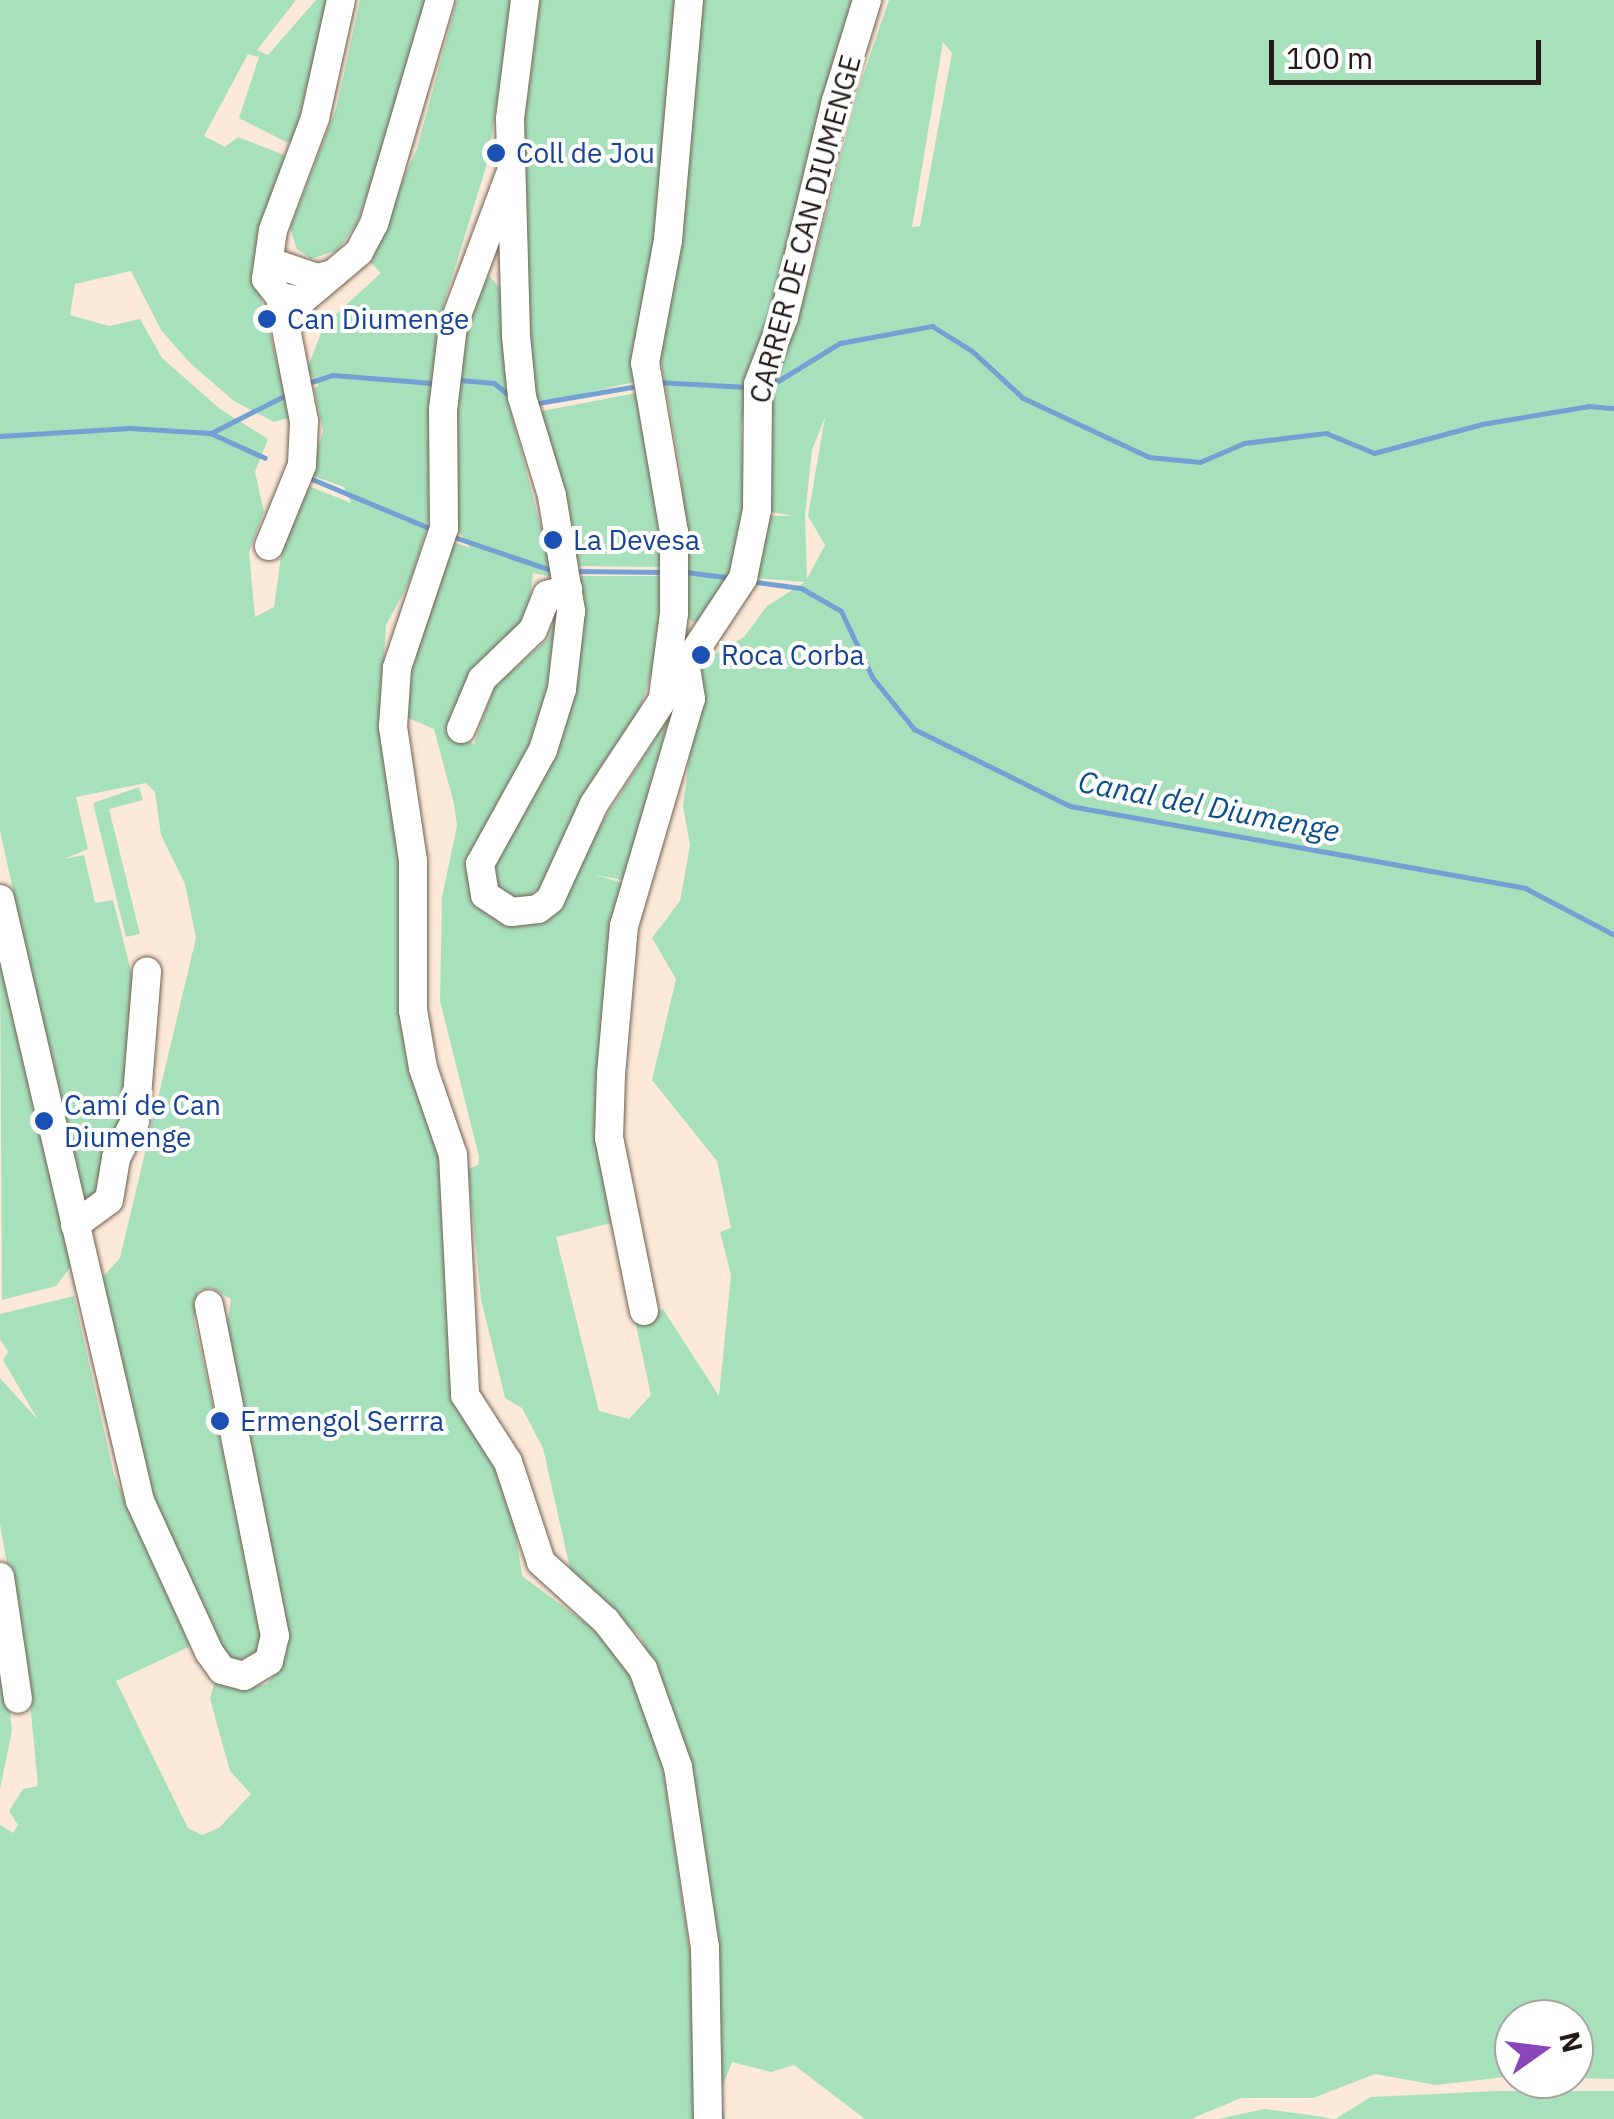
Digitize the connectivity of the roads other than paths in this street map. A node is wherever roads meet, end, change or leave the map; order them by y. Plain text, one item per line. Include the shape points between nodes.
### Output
1 (342, 0) edge
2 (440, 0) edge
3 (526, 0) edge
4 (690, 0) edge
5 (868, 0) edge
6 (509, 177) junction
7 (298, 280) junction
8 (270, 546) dead end
9 (567, 577) junction
10 (674, 613) junction
11 (709, 635) junction
12 (686, 667) junction
13 (663, 702) junction
14 (461, 730) dead end
15 (0, 899) edge
16 (147, 971) dead end
17 (75, 1225) junction
18 (209, 1305) dead end
19 (644, 1311) dead end
20 (0, 1576) edge
21 (18, 1700) dead end
22 (708, 2119) edge

1 - 7 street via 315,118 274,230
2 - 7 street via 374,224 359,252
3 - 6 street
4 - 10 street via 668,240 645,363 674,532
5 - 11 street, CARRER DE CAN DIUMENGE via 836,101 784,317 758,384 756,510 742,579
6 - 9 street via 522,397
6 - 22 street via 453,326 443,410 443,532 402,643 393,727 412,861 413,1010 457,1187 465,1395 508,1462 541,1562 631,1648 668,1733 702,1922
7 - 8 street via 304,421 299,470
9 - 13 street, CARRER DE CAN DIUMENGE via 562,690 543,750 480,864 484,895 495,906 526,911 550,900 594,804
9 - 14 street via 547,596 534,630 482,679
10 - 11 street via 688,628
10 - 13 street
11 - 12 street, CARRER DE CAN DIUMENGE
12 - 13 street, CARRER DE CAN DIUMENGE
12 - 19 street via 691,699 624,926 611,1074 610,1138
15 - 17 street
16 - 17 street via 134,1121 116,1158 109,1200
17 - 18 street via 140,1501 208,1652 222,1670 244,1676 269,1661 275,1636
20 - 21 street

